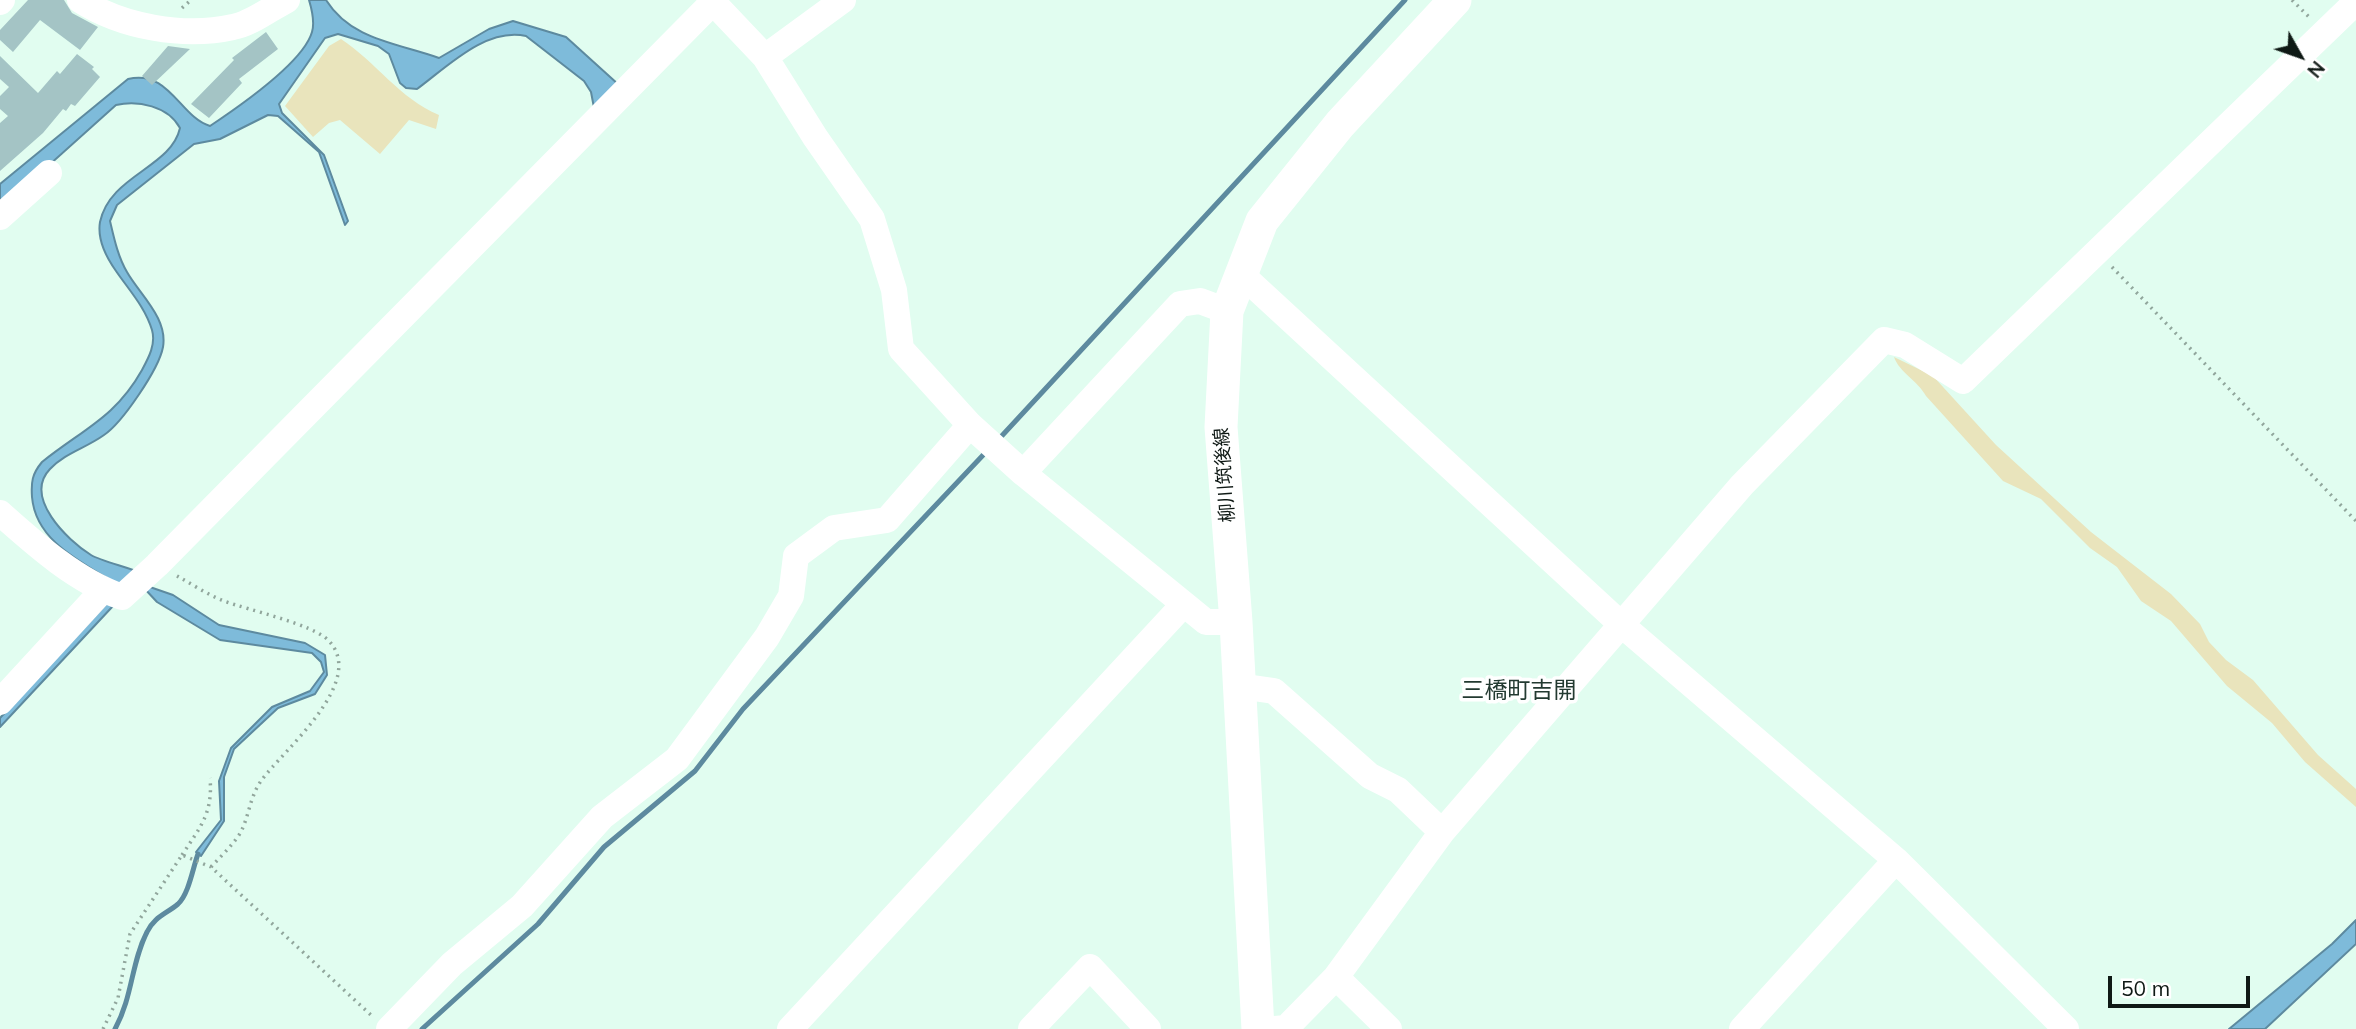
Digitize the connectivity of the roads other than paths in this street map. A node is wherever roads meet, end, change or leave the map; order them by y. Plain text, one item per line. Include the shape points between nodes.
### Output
1 (80, 0) edge
2 (287, 0) edge
3 (843, 0) edge
4 (1455, 0) edge
5 (712, 1) edge
6 (2356, 2) edge
7 (765, 57) junction
8 (49, 173) dead end
9 (0, 217) edge
10 (1241, 274) junction
11 (1227, 311) junction
12 (970, 425) junction
13 (1023, 473) junction
14 (0, 513) edge
15 (103, 590) junction
16 (1184, 604) junction
17 (1236, 622) junction
18 (1623, 626) junction
19 (1239, 686) junction
20 (0, 702) edge
21 (1442, 832) junction
22 (1896, 860) junction
23 (1336, 977) junction
24 (383, 1025) edge
25 (790, 1029) edge
26 (1031, 1029) edge
27 (1148, 1029) edge
28 (1258, 1029) edge
29 (1275, 1029) edge
30 (1389, 1029) edge
31 (1742, 1029) edge
32 (2066, 1029) edge

1 - 2 street via 102,15 164,30 235,27
3 - 7 street
4 - 10 main road, 柳川筑後線 via 1296,177 1262,221
5 - 7 street
5 - 15 street via 157,565 122,597
6 - 18 street via 1963,381 1905,345 1884,340 1742,485
7 - 12 street via 872,219 894,290 901,349
8 - 9 street
10 - 11 main road, 柳川筑後線
10 - 18 street
11 - 13 street via 1200,301 1180,304
11 - 17 main road, 柳川筑後線 via 1221,427
12 - 13 street
12 - 24 street via 887,520 834,528 796,556 791,596 767,637 677,758 602,817 522,906
13 - 16 street
14 - 15 street via 38,547
15 - 20 street
16 - 17 street via 1206,622
16 - 25 street
17 - 19 main road, 柳川筑後線
18 - 21 street
18 - 22 street
19 - 21 street via 1274,691 1370,776 1398,790
19 - 28 main road, 柳川筑後線
21 - 23 street
22 - 31 street
22 - 32 street
23 - 29 street via 1286,1028
23 - 30 street
26 - 27 street via 1090,967

